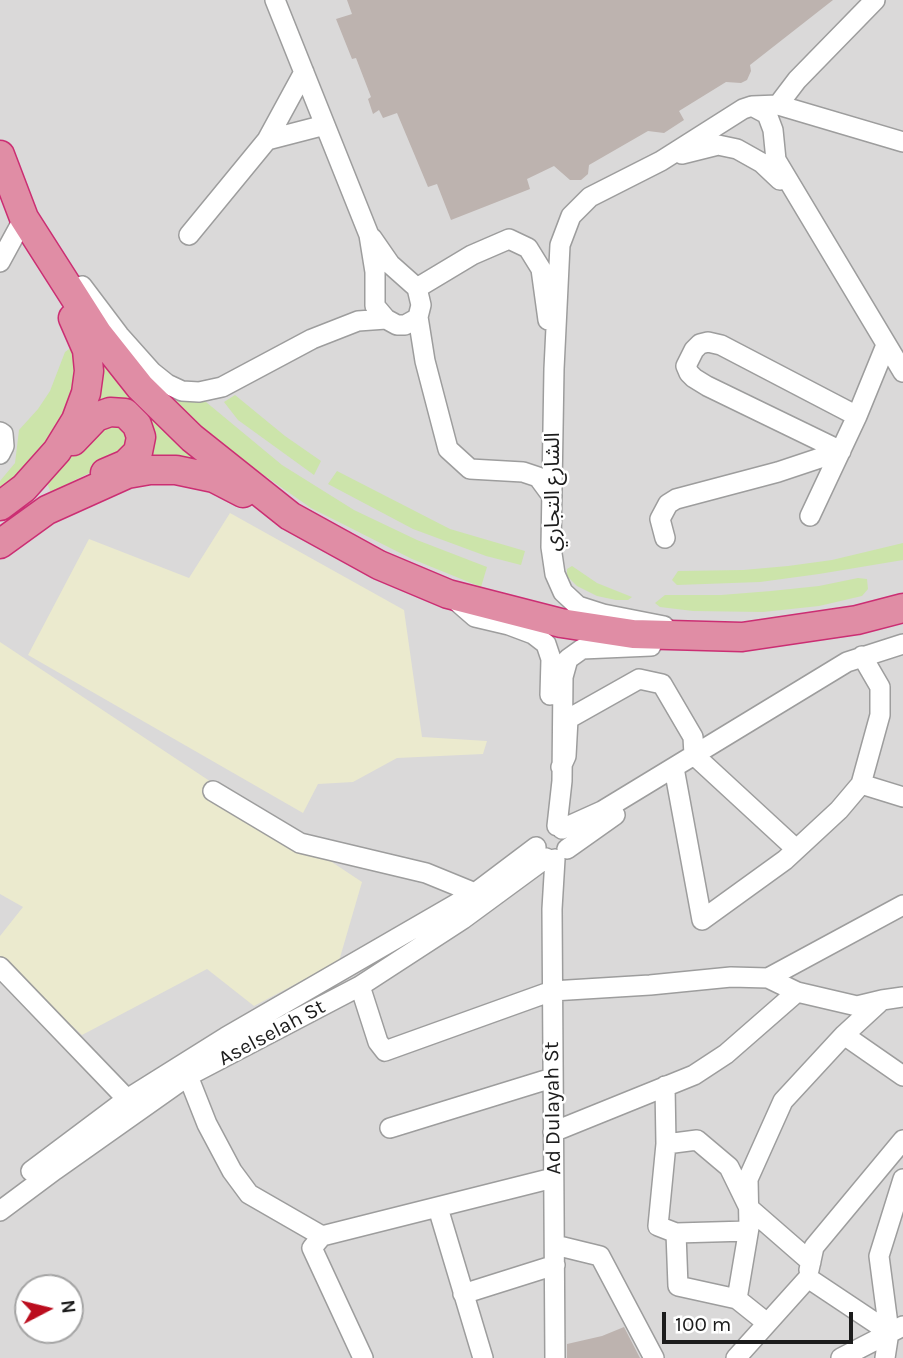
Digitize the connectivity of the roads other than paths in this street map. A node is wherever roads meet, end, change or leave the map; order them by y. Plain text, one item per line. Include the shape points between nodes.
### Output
1 (275, 0) edge
2 (875, 0) edge
3 (304, 72) junction
4 (778, 105) junction
5 (752, 106) junction
6 (325, 125) junction
7 (267, 140) junction
8 (903, 142) edge
9 (0, 155) edge
10 (661, 161) junction
11 (796, 195) junction
12 (24, 218) junction
13 (188, 235) dead end
14 (369, 235) junction
15 (0, 262) edge
16 (417, 288) junction
17 (418, 317) junction
18 (391, 322) junction
19 (886, 345) junction
20 (425, 361) junction
21 (554, 369) junction
22 (903, 372) edge
23 (857, 416) junction
24 (0, 432) edge
25 (553, 434) junction
26 (841, 451) junction
27 (0, 454) edge
28 (523, 472) junction
29 (24, 488) junction
30 (552, 496) junction
31 (0, 506) edge
32 (47, 510) junction
33 (290, 516) junction
34 (810, 516) dead end
35 (665, 538) dead end
36 (0, 544) edge
37 (448, 594) junction
38 (903, 597) edge
39 (903, 608) edge
40 (857, 620) junction
41 (742, 637) junction
42 (903, 644) edge
43 (863, 656) junction
44 (694, 755) junction
45 (674, 768) junction
46 (562, 774) junction
47 (860, 784) junction
48 (213, 791) dead end
49 (903, 797) edge
50 (603, 811) junction
51 (556, 827) junction
52 (796, 849) junction
53 (551, 853) junction
54 (475, 893) junction
55 (903, 905) edge
56 (0, 968) edge
57 (768, 978) junction
58 (360, 986) junction
59 (552, 991) junction
60 (797, 992) junction
61 (903, 996) edge
62 (882, 1000) junction
63 (844, 1035) junction
64 (188, 1076) junction
65 (903, 1076) edge
66 (552, 1078) junction
67 (665, 1086) junction
68 (127, 1098) junction
69 (390, 1128) dead end
70 (553, 1132) junction
71 (903, 1140) edge
72 (666, 1144) junction
73 (553, 1178) junction
74 (903, 1183) edge
75 (0, 1196) edge
76 (438, 1208) junction
77 (749, 1208) junction
78 (0, 1211) edge
79 (748, 1231) junction
80 (676, 1233) junction
81 (322, 1236) junction
82 (555, 1245) junction
83 (555, 1265) junction
84 (809, 1270) junction
85 (463, 1294) junction
86 (737, 1299) junction
87 (767, 1323) junction
88 (896, 1329) edge
89 (742, 1356) edge
90 (363, 1358) edge
91 (483, 1358) edge
92 (555, 1358) edge
93 (654, 1358) edge
94 (841, 1358) edge
95 (885, 1358) edge

1 - 3 street
2 - 4 street via 797,79
3 - 6 street
3 - 7 street
4 - 5 street
4 - 8 street
5 - 10 street
5 - 11 street via 767,114 776,160
6 - 7 street
6 - 14 street
7 - 13 street
9 - 12 highway
10 - 11 street via 718,145 737,149 762,163
10 - 21 street via 590,197 571,216 560,244
11 - 19 street
12 - 15 street
12 - 18 street via 118,335 152,372 182,391 222,387 312,339 358,321
12 - 29 highway via 87,349 89,371 76,420 57,451
12 - 33 highway via 98,334 140,387 192,438
14 - 16 street via 390,264
14 - 18 street via 375,306
16 - 17 street
16 - 21 street via 509,239 528,248 541,269
17 - 18 street via 405,325
17 - 20 street
18 - 20 street via 412,340
19 - 22 street
19 - 23 street
20 - 28 street via 448,449 470,469
21 - 25 street, الشارع التجاري
23 - 26 street
23 - 26 street via 721,345 700,344 686,366 701,382
24 - 27 street via 4,446
25 - 28 street via 540,459
25 - 30 street, الشارع التجاري
26 - 34 street
26 - 35 street via 676,499 660,519
28 - 30 street via 538,477
29 - 31 highway
29 - 32 highway via 49,468 96,416 125,413 141,437 138,452 127,464 82,483
30 - 41 street, الشارع التجاري via 555,574 563,592 578,606
32 - 33 highway via 127,474 176,470 214,478
32 - 36 highway
33 - 37 highway via 379,565
37 - 41 highway via 561,623 633,634
37 - 51 street via 475,617 534,634 546,645 551,659
38 - 40 street
39 - 40 highway
40 - 41 highway
41 - 46 street via 582,649 568,659 563,677
42 - 43 street
43 - 44 street
43 - 47 street via 880,687 880,715
44 - 45 street
44 - 46 street via 693,737 662,684 639,679 568,719
44 - 52 street
45 - 50 street
45 - 52 street via 702,920
45 - 53 street via 636,800
46 - 50 street via 573,802
46 - 51 street
47 - 49 street
47 - 52 street
48 - 54 street via 300,843 426,873
50 - 51 street
51 - 53 street via 568,838
51 - 53 street via 537,834
53 - 54 street, Aselselah St
53 - 58 street, Aselselah St via 463,919
53 - 59 street, Ad Dulayah St
54 - 68 street, Aselselah St
55 - 57 street
56 - 68 street
57 - 59 street
57 - 60 street
58 - 59 street via 385,1051
58 - 64 street, Aselselah St
59 - 66 street, Ad Dulayah St
60 - 62 street via 857,1006
60 - 67 street via 726,1054 694,1075
61 - 62 street
62 - 63 street
63 - 65 street
63 - 77 street via 783,1101 748,1179
64 - 78 street, Aselselah St
64 - 81 street via 208,1124 248,1194
66 - 69 street
66 - 70 street, Ad Dulayah St
67 - 70 street
67 - 72 street
68 - 75 street, Aselselah St
70 - 73 street, Ad Dulayah St
71 - 84 street via 814,1247
72 - 77 street via 697,1140 729,1167
72 - 80 street via 658,1226
73 - 76 street
73 - 82 street, Ad Dulayah St
74 - 88 street via 879,1256
76 - 81 street
76 - 85 street
77 - 79 street
77 - 84 street
79 - 80 street
79 - 86 street
80 - 86 street via 678,1286
81 - 90 street via 312,1248
82 - 83 street, Ad Dulayah St
82 - 93 street via 600,1256
83 - 85 street
83 - 92 street, Ad Dulayah St
84 - 87 street
84 - 88 street
85 - 91 street
86 - 87 street
87 - 89 street
88 - 94 street
88 - 95 street

